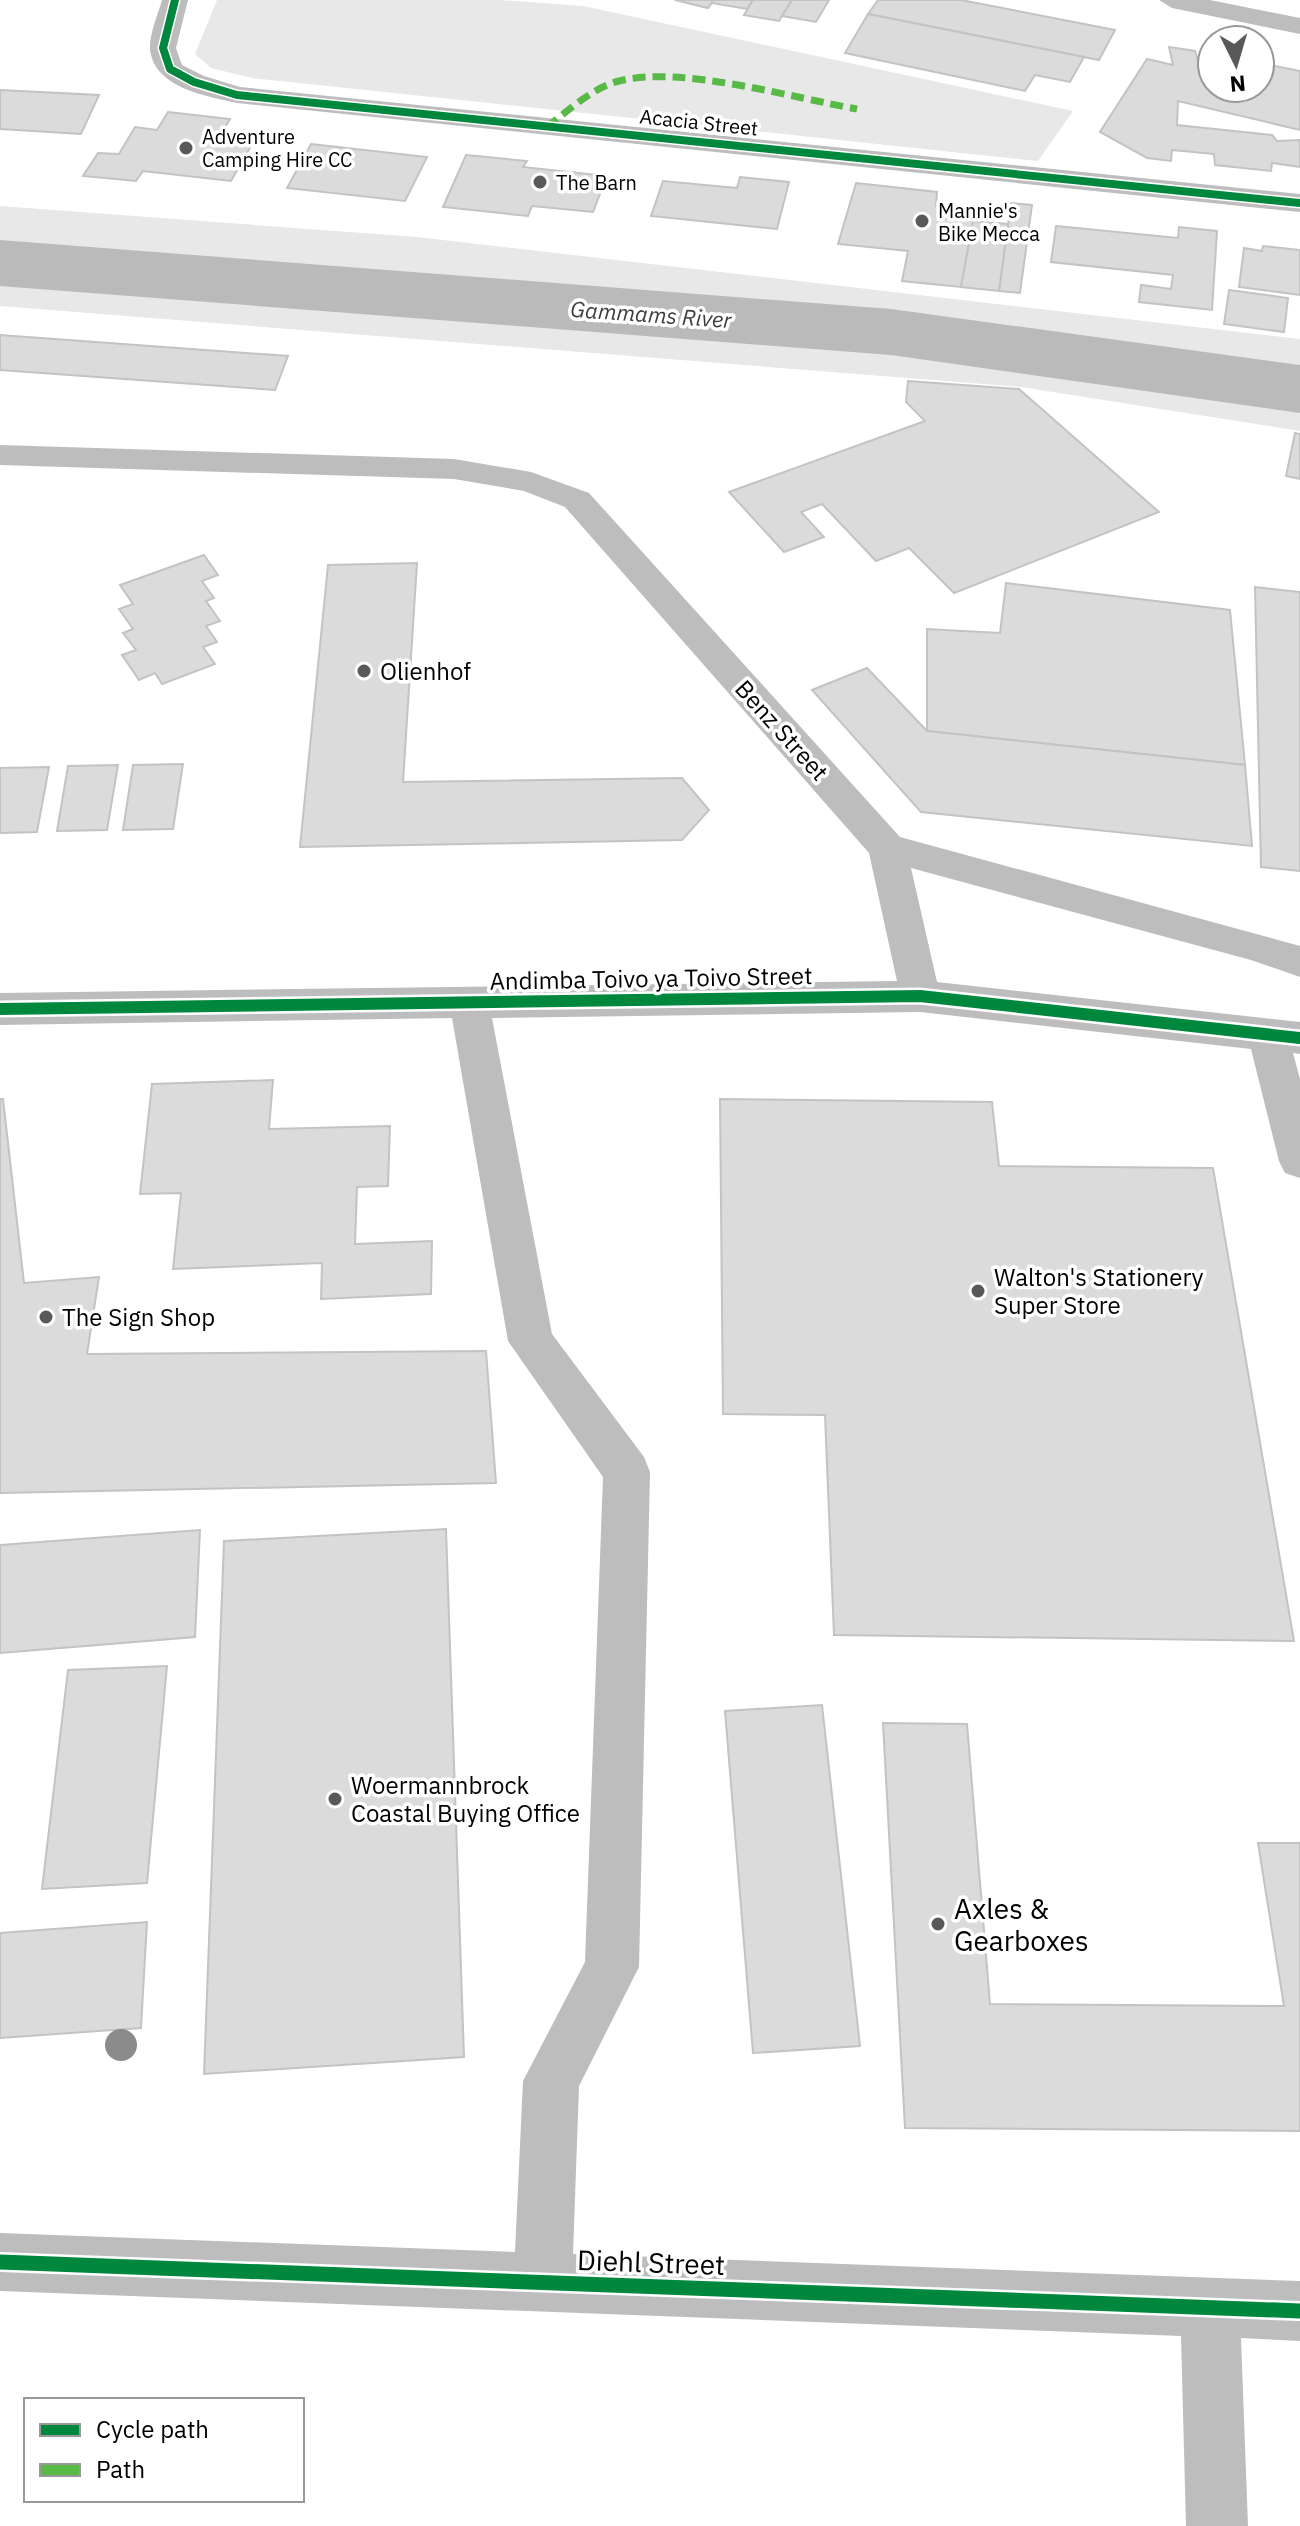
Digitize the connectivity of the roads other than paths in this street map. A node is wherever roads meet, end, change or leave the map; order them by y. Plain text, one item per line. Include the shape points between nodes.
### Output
1 (175, 0) edge
2 (1172, 0) edge
3 (1300, 26) edge
4 (1300, 203) edge
5 (0, 455) edge
6 (887, 848) junction
7 (1300, 962) edge
8 (920, 996) junction
9 (469, 1003) junction
10 (0, 1009) edge
11 (1284, 1036) edge
12 (1300, 1161) edge
13 (1, 2269) edge
14 (543, 2282) junction
15 (1210, 2308) junction
16 (1300, 2311) edge
17 (1217, 2526) edge

1 - 4 street, Acacia Street via 163,48 170,69 237,95
2 - 3 street
5 - 6 street, Benz Street via 454,469 531,482 577,500
6 - 7 street
6 - 8 street, Benz Street
8 - 9 street, Andimba Toivo ya Toivo Street
8 - 11 street, Andimba Toivo ya Toivo Street
9 - 10 street, Andimba Toivo ya Toivo Street
9 - 14 street via 531,1341 627,1472 612,1967 551,2081
11 - 12 street
13 - 14 street, Diehl Street
14 - 15 street, Diehl Street
15 - 16 street, Diehl Street
15 - 17 street

